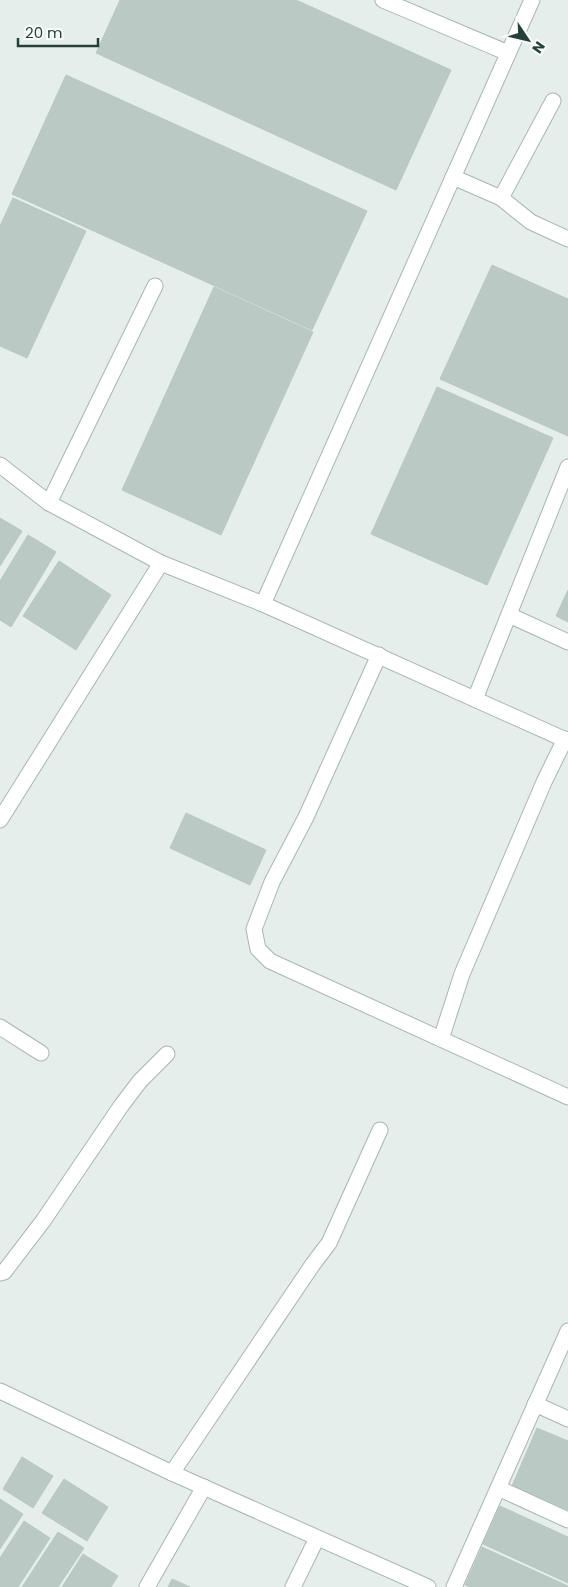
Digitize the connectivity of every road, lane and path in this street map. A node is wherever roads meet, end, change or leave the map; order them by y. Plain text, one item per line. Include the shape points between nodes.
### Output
1 (383, 0) edge
2 (532, 0) edge
3 (508, 53) junction
4 (553, 100) dead end
5 (453, 177) junction
6 (502, 198) junction
7 (568, 239) edge
8 (155, 286) dead end
9 (0, 465) edge
10 (568, 467) edge
11 (49, 503) junction
12 (161, 563) junction
13 (263, 604) junction
14 (509, 615) junction
15 (568, 642) edge
16 (379, 655) junction
17 (475, 699) junction
18 (566, 740) edge
19 (0, 820) edge
20 (0, 1027) edge
21 (441, 1039) junction
22 (41, 1053) dead end
23 (167, 1054) dead end
24 (568, 1097) edge
25 (380, 1130) dead end
26 (0, 1273) edge
27 (568, 1332) edge
28 (0, 1390) edge
29 (535, 1404) junction
30 (568, 1419) edge
31 (172, 1473) junction
32 (204, 1488) junction
33 (498, 1488) junction
34 (568, 1520) edge
35 (316, 1538) junction
36 (147, 1587) edge
37 (293, 1587) edge
38 (428, 1587) edge
39 (454, 1587) edge

1 - 3 street
2 - 3 street
3 - 5 street
4 - 6 street
5 - 6 street
5 - 13 street
6 - 7 street via 530,222
8 - 11 street
9 - 11 street
10 - 14 street
11 - 12 street
12 - 13 street
12 - 19 street
13 - 16 street
14 - 15 street
14 - 17 street
16 - 17 street
16 - 21 street via 306,817 272,882 254,929 258,949 270,961
17 - 18 street
18 - 21 street via 544,782 462,974
20 - 22 street
21 - 24 street
23 - 26 street via 140,1081 43,1221
25 - 31 street via 328,1243
27 - 29 street
28 - 31 street
29 - 30 street
29 - 33 street
31 - 32 street
32 - 35 street
32 - 36 street
33 - 34 street
33 - 39 street
35 - 37 street
35 - 38 street

